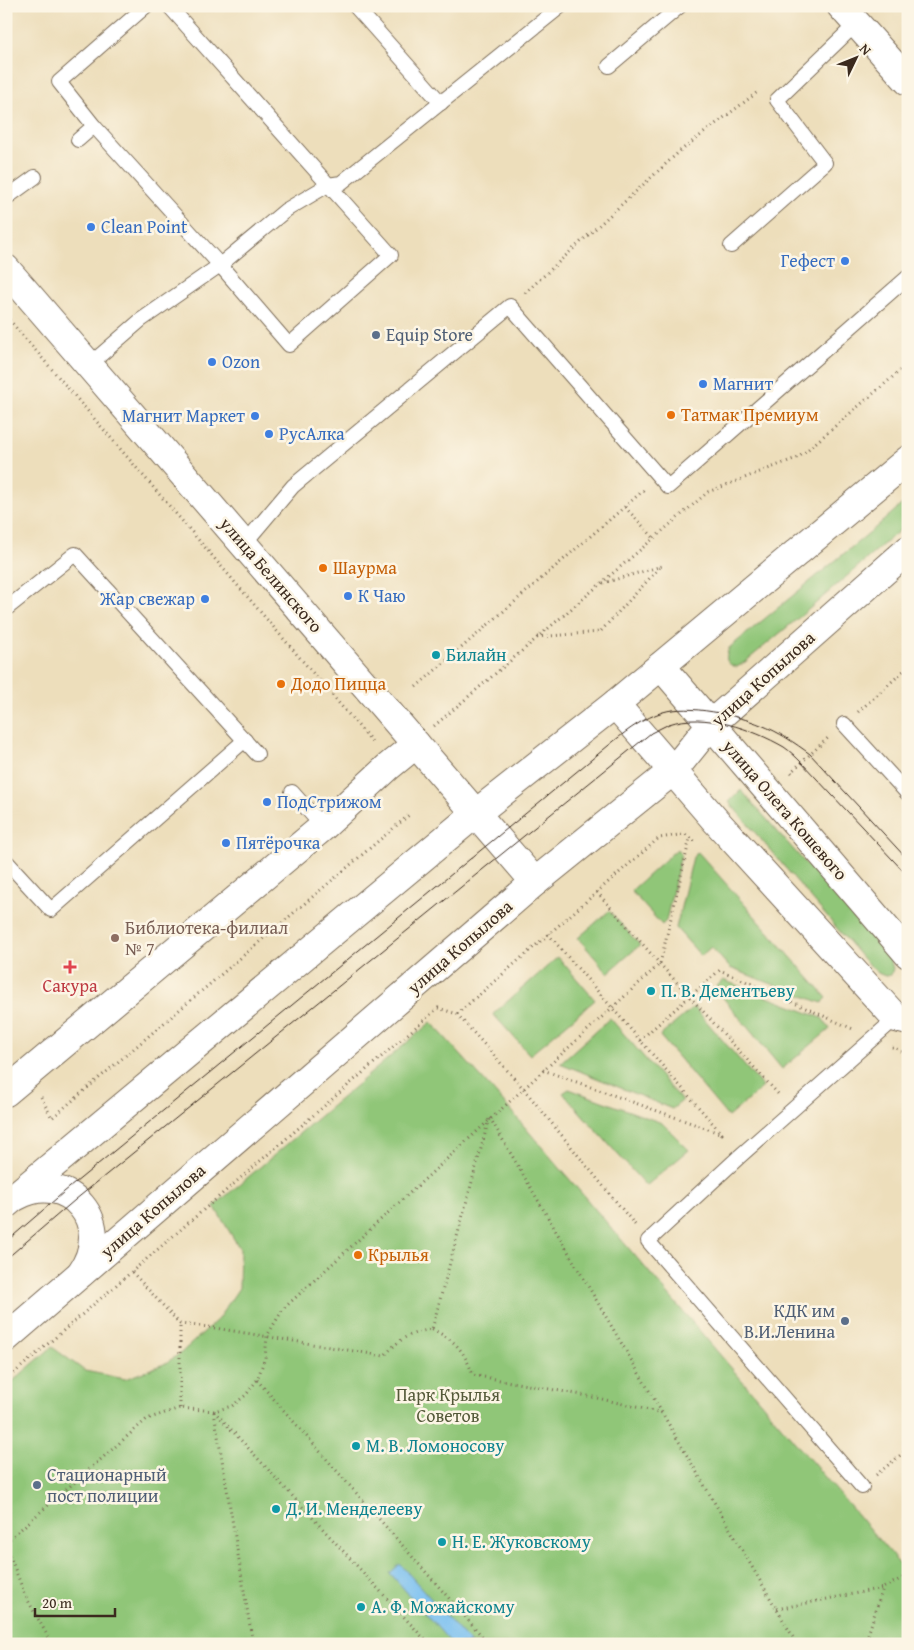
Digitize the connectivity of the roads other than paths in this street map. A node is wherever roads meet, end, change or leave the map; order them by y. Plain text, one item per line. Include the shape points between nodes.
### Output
1 (146, 6) edge
2 (169, 6) edge
3 (355, 6) edge
4 (561, 6) edge
5 (680, 6) edge
6 (849, 15) edge
7 (609, 66) dead end
8 (908, 80) edge
9 (441, 103) junction
10 (94, 126) junction
11 (78, 140) dead end
12 (35, 176) dead end
13 (328, 186) junction
14 (6, 198) edge
15 (731, 246) dead end
16 (220, 266) junction
17 (6, 269) edge
18 (908, 278) edge
19 (89, 365) junction
20 (908, 460) edge
21 (244, 544) junction
22 (908, 550) edge
23 (6, 609) edge
24 (662, 666) junction
25 (615, 704) junction
26 (710, 724) junction
27 (844, 724) dead end
28 (245, 740) junction
29 (416, 744) junction
30 (257, 754) dead end
31 (674, 770) junction
32 (292, 792) dead end
33 (908, 794) edge
34 (475, 814) junction
35 (323, 827) junction
36 (6, 861) edge
37 (535, 882) junction
38 (908, 954) edge
39 (902, 1019) edge
40 (6, 1092) edge
41 (9, 1202) edge
42 (78, 1276) junction
43 (6, 1338) edge
44 (862, 1487) road end

1 - 10 lane via 59,82
2 - 13 lane
3 - 9 lane
4 - 9 lane
5 - 7 lane
6 - 8 main road
6 - 15 lane via 777,100 825,163
9 - 13 lane via 342,183
10 - 11 lane
10 - 16 lane
12 - 14 lane
13 - 16 lane via 286,210
13 - 16 lane via 392,255 289,345
16 - 19 lane via 141,320
17 - 19 main road, улица Белинского
18 - 21 lane via 668,487 510,306 293,486
19 - 21 main road, улица Белинского
20 - 24 main road
21 - 29 main road, улица Белинского
22 - 26 main road, улица Копылова
23 - 28 lane via 75,554
24 - 25 main road
24 - 26 main road, улица Олега Кошевого
25 - 31 main road
25 - 34 main road
26 - 31 main road, улица Копылова
26 - 38 main road, улица Олега Кошевого
27 - 33 lane
28 - 30 lane
28 - 36 lane via 51,910
29 - 34 main road, улица Белинского
29 - 35 main road
31 - 37 main road, улица Копылова
31 - 39 main road via 716,821
32 - 35 lane
34 - 37 main road, улица Белинского
34 - 41 main road
35 - 40 main road
37 - 42 main road, улица Копылова
39 - 44 lane via 874,1038 648,1241
41 - 42 main road via 27,1191 44,1188 64,1192 87,1212 94,1246
42 - 43 main road, улица Копылова

